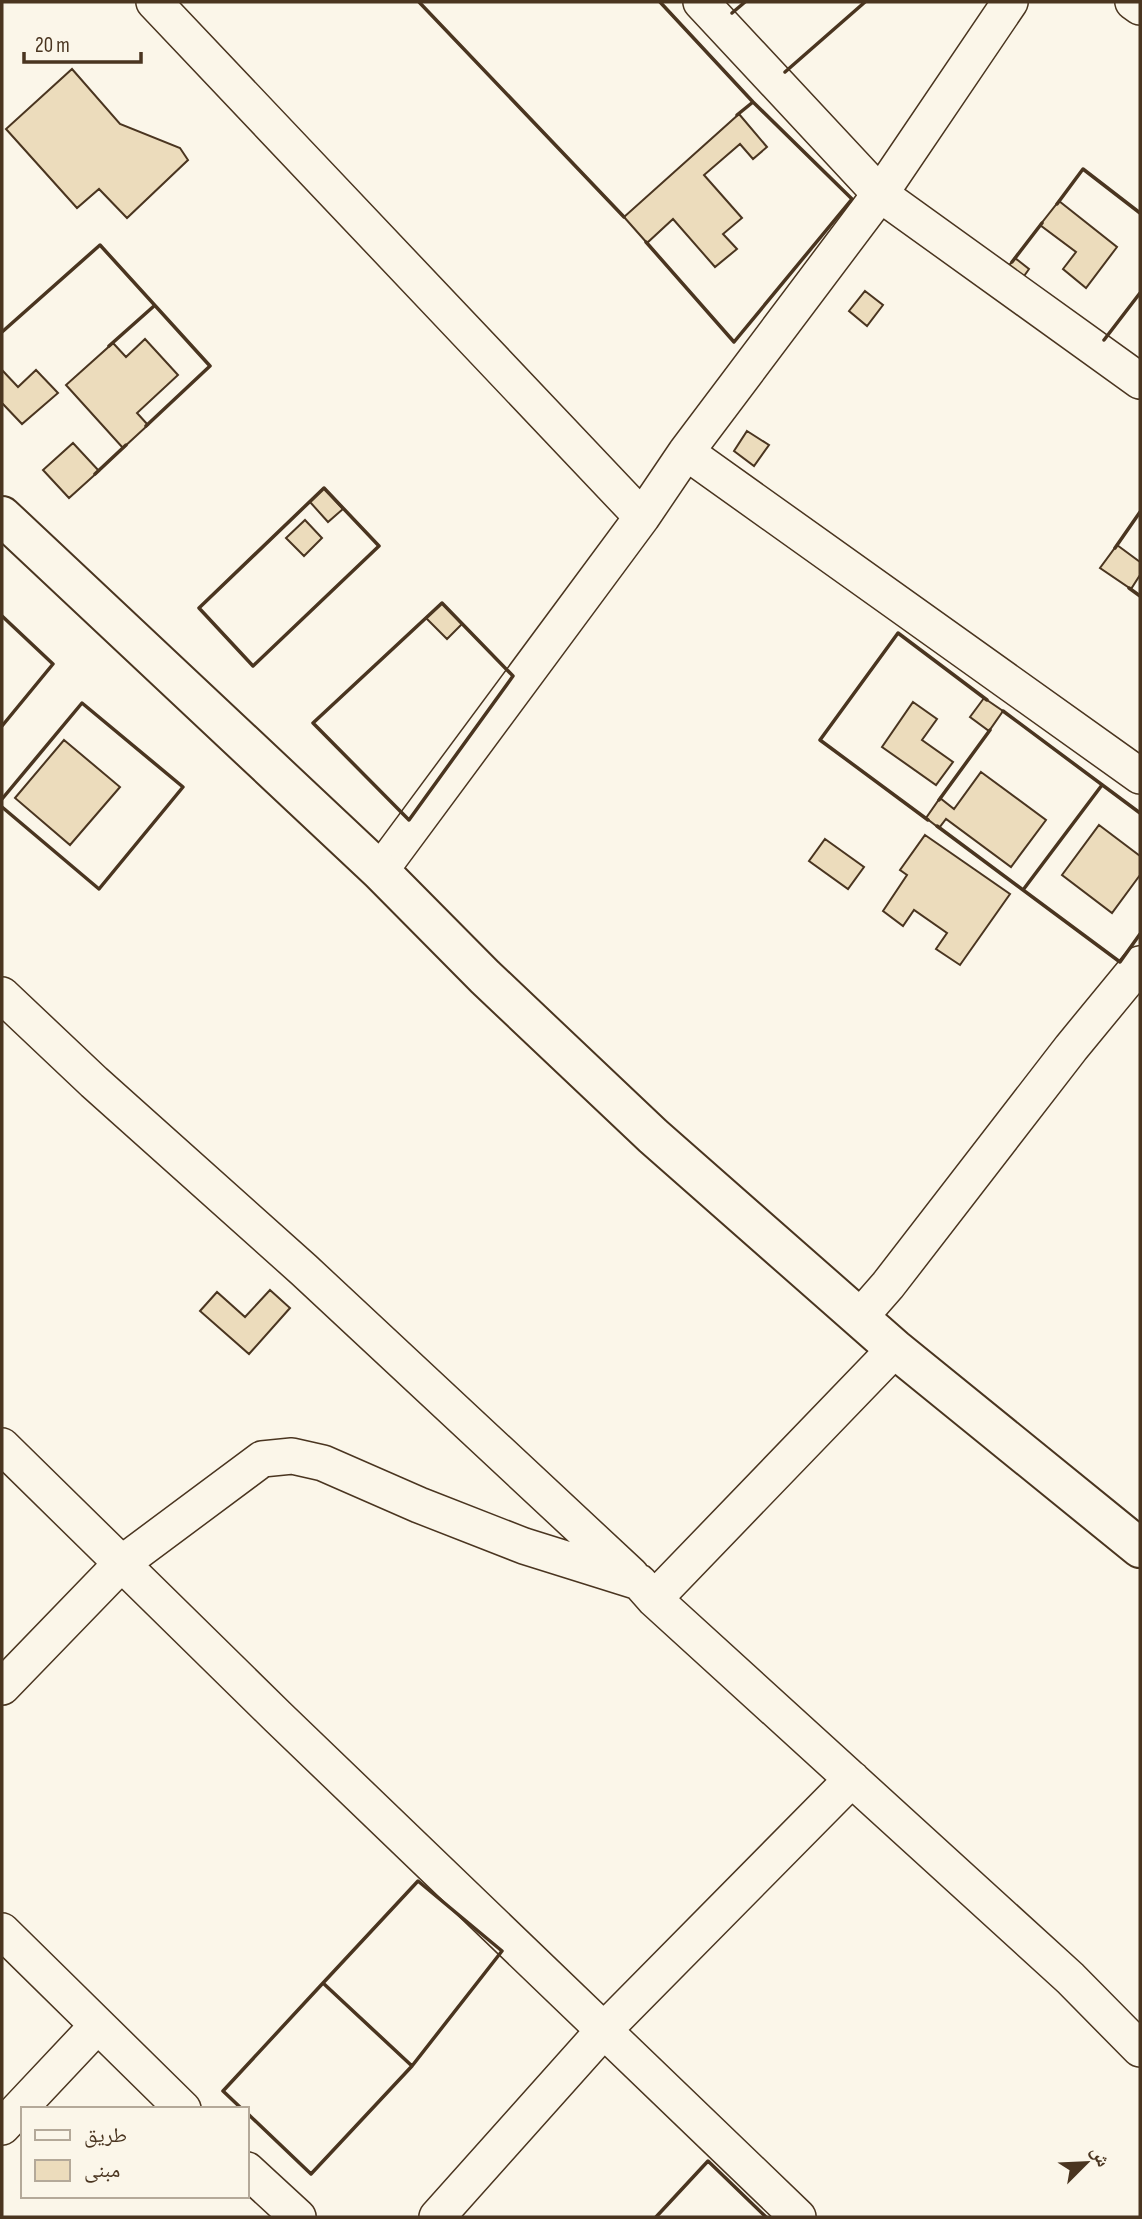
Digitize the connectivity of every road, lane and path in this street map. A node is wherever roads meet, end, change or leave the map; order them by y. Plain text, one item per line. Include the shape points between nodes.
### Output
1 (154, 2) edge
2 (701, 2) edge
3 (1010, 2) edge
4 (1133, 2) edge
5 (1140, 7) edge
6 (880, 194) junction
7 (1140, 381) edge
8 (686, 452) junction
9 (2, 516) edge
10 (642, 517) junction
11 (1140, 776) edge
12 (380, 872) junction
13 (1140, 964) edge
14 (2, 995) edge
15 (860, 1317) junction
16 (895, 1349) junction
17 (2, 1446) edge
18 (1140, 1548) edge
19 (121, 1563) junction
20 (646, 1590) junction
21 (2, 1687) edge
22 (852, 1779) junction
23 (2, 1931) edge
24 (97, 2026) junction
25 (604, 2030) junction
26 (1140, 2049) edge
27 (181, 2107) edge
28 (2, 2127) edge
29 (248, 2171) edge
30 (298, 2217) edge
31 (437, 2217) edge
32 (798, 2217) edge

1 - 10 street
2 - 6 street
3 - 6 street
4 - 5 street
6 - 7 street
6 - 8 street
8 - 10 street
8 - 11 street
9 - 12 street
10 - 12 street
12 - 15 street via 653,1136
13 - 15 street
14 - 20 street via 304,1269
15 - 16 street
16 - 18 street
16 - 20 street
17 - 19 street
19 - 20 street via 262,1459 292,1456 323,1463 419,1505
19 - 21 street
19 - 25 street
20 - 22 street
22 - 25 street
22 - 26 street via 1070,1978
23 - 24 street
24 - 27 street
24 - 28 street
25 - 31 street
25 - 32 street
29 - 30 street

